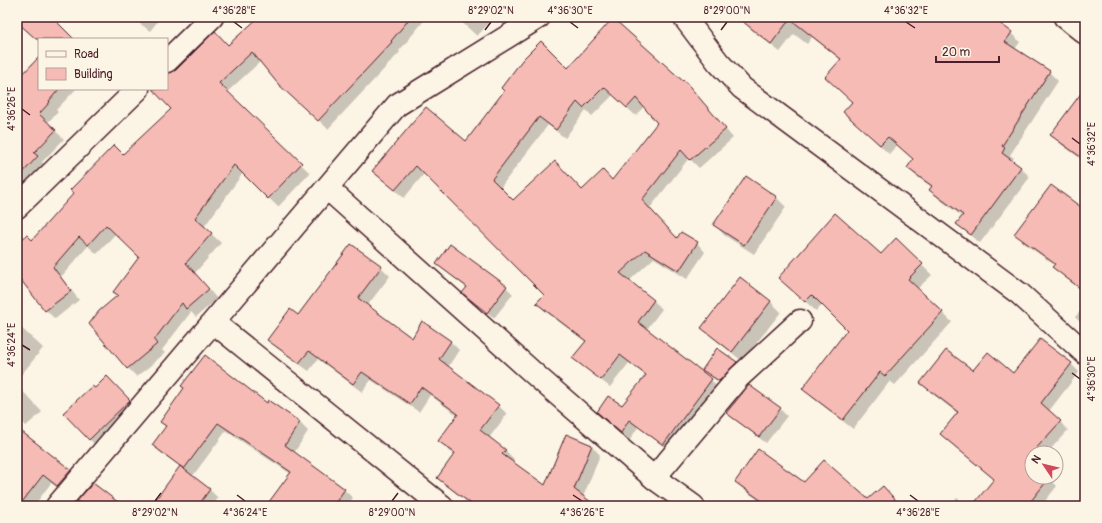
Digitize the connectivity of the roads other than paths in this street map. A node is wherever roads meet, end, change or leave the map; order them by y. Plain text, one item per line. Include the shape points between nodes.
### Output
1 (212, 17) edge
2 (539, 17) edge
3 (684, 17) edge
4 (1065, 17) edge
5 (1085, 33) edge
6 (168, 60) edge
7 (137, 90) edge
8 (327, 188) junction
9 (17, 207) edge
10 (800, 321) dead end
11 (213, 322) junction
12 (1085, 353) edge
13 (654, 478) junction
14 (57, 506) edge
15 (442, 506) edge
16 (693, 506) edge

1 - 6 street
2 - 8 street via 397,106
3 - 12 street via 718,62 742,88 1020,294
4 - 5 street
7 - 9 street
8 - 11 street
8 - 13 street
10 - 13 street via 739,377
11 - 14 street
11 - 15 street
13 - 16 street

